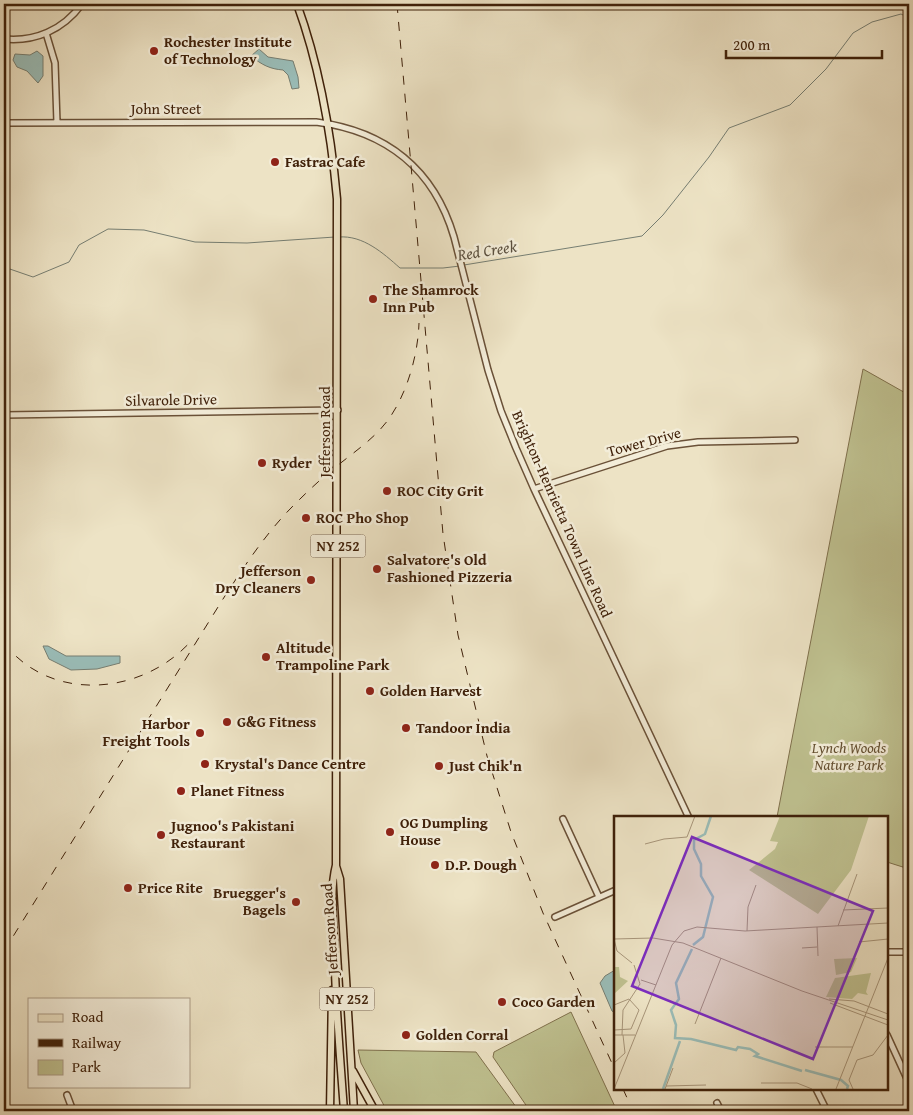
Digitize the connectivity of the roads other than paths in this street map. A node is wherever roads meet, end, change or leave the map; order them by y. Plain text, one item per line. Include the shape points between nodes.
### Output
1 (82, 4) edge
2 (298, 4) edge
3 (46, 33) junction
4 (4, 39) edge
5 (56, 122) junction
6 (4, 123) edge
7 (328, 123) junction
8 (338, 410) junction
9 (4, 415) edge
10 (795, 440) dead end
11 (534, 489) junction
12 (689, 816) edge
13 (563, 819) dead end
14 (336, 865) junction
15 (614, 891) edge
16 (599, 897) junction
17 (556, 917) dead end
18 (888, 952) edge
19 (909, 952) edge
20 (334, 964) junction
21 (888, 1037) edge
22 (351, 1068) junction
23 (909, 1083) edge
24 (816, 1090) edge
25 (67, 1095) dead end
26 (717, 1103) dead end
27 (73, 1111) edge
28 (330, 1111) edge
29 (344, 1111) edge
30 (354, 1111) edge
31 (375, 1111) edge
32 (721, 1111) edge
33 (827, 1111) edge

1 - 3 street via 65,22
2 - 7 main road, Jefferson Road / NY 252
3 - 4 street via 25,39
3 - 5 street via 57,80
5 - 6 street, John Street
5 - 7 street, John Street
7 - 8 main road, Jefferson Road / NY 252 via 338,229
7 - 11 street, Brighton-Henrietta Town Line Road via 370,136 388,146 411,164 440,201 452,228 494,390
8 - 9 street, Silvarole Drive
8 - 14 main road, Jefferson Road / NY 252
10 - 11 street, Tower Drive via 698,442 667,446
11 - 12 street, Brighton-Henrietta Town Line Road
13 - 16 street
14 - 20 main road, Jefferson Road / NY 252 via 333,878
14 - 22 main road, Jefferson Road / NY 252 via 340,879
15 - 16 street
16 - 17 street
18 - 19 street
20 - 28 main road
20 - 29 main road, Jefferson Road / NY 252
21 - 23 street
22 - 30 main road, Jefferson Road / NY 252
22 - 31 main road
24 - 33 street
25 - 27 street
26 - 32 street

